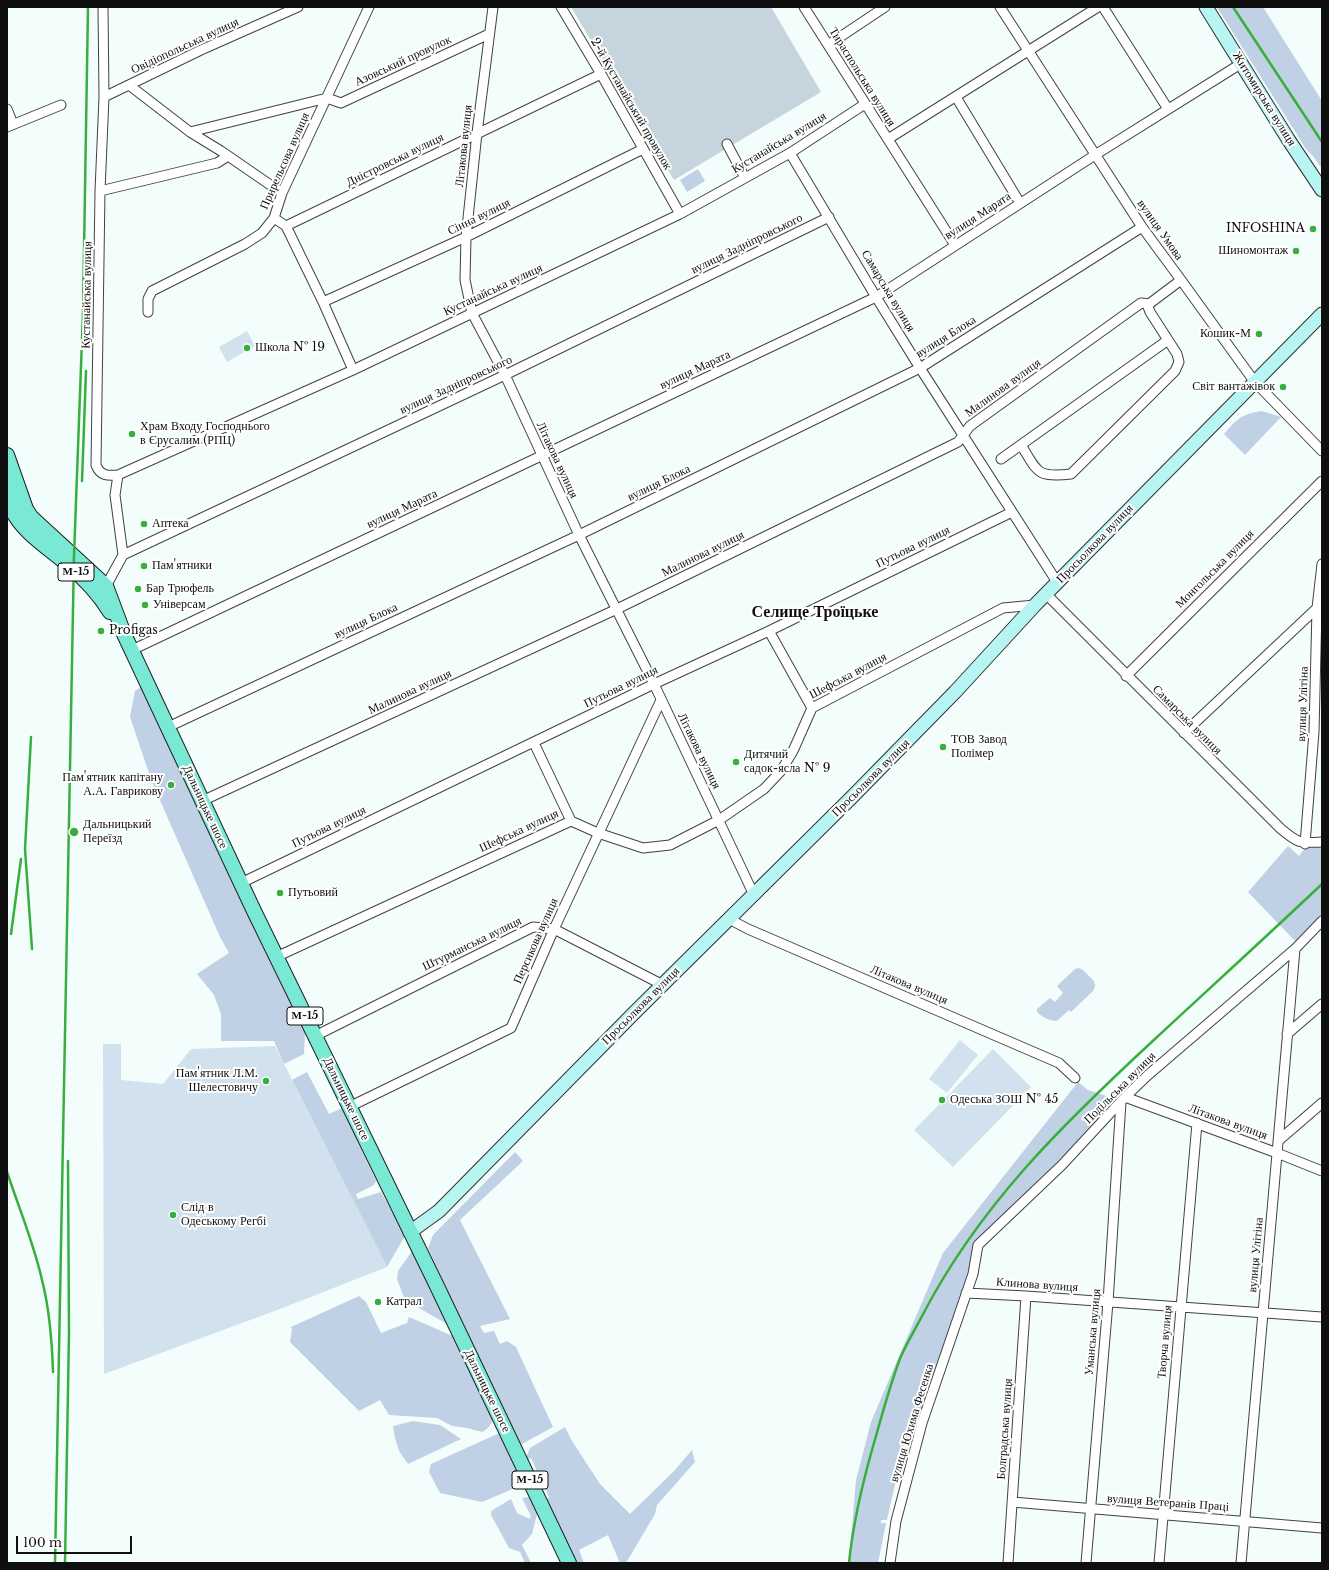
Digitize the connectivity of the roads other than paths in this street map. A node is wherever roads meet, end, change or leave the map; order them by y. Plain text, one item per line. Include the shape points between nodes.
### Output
1 (103, 7) edge
2 (298, 7) edge
3 (369, 7) edge
4 (493, 7) edge
5 (561, 7) edge
6 (804, 7) edge
7 (885, 7) edge
8 (1000, 7) edge
9 (1098, 7) edge
10 (1104, 7) edge
11 (1206, 7) edge
12 (489, 34) junction
13 (828, 45) junction
14 (1029, 52) junction
15 (1242, 63) junction
16 (601, 74) junction
17 (129, 85) junction
18 (104, 97) junction
19 (956, 97) junction
20 (327, 98) junction
21 (865, 104) junction
22 (61, 105) dead end
23 (7, 109) edge
24 (1168, 109) junction
25 (10, 125) edge
26 (190, 132) junction
27 (477, 133) junction
28 (888, 139) junction
29 (727, 144) dead end
30 (643, 149) junction
31 (790, 153) junction
32 (1095, 155) junction
33 (228, 156) junction
34 (745, 178) junction
35 (1322, 190) edge
36 (100, 191) junction
37 (282, 193) junction
38 (1020, 203) junction
39 (680, 214) junction
40 (829, 217) junction
41 (274, 218) junction
42 (286, 226) junction
43 (1142, 227) junction
44 (466, 237) junction
45 (955, 245) junction
46 (1181, 280) junction
47 (876, 297) junction
48 (323, 302) junction
49 (1147, 304) junction
50 (148, 312) dead end
51 (472, 313) junction
52 (1322, 314) edge
53 (1168, 340) junction
54 (920, 368) junction
55 (353, 370) junction
56 (505, 375) junction
57 (1254, 381) junction
58 (964, 435) junction
59 (1021, 445) junction
60 (1322, 451) edge
61 (7, 455) edge
62 (542, 456) junction
63 (1001, 459) dead end
64 (118, 475) junction
65 (7, 480) edge
66 (1322, 481) edge
67 (1012, 512) junction
68 (579, 535) junction
69 (123, 555) junction
70 (1322, 564) edge
71 (1057, 582) junction
72 (106, 586) junction
73 (1046, 594) junction
74 (1035, 605) junction
75 (1317, 608) junction
76 (617, 610) junction
77 (769, 631) junction
78 (124, 634) junction
79 (132, 650) junction
80 (1126, 676) junction
81 (654, 684) junction
82 (661, 700) junction
83 (812, 708) junction
84 (1322, 725) edge
85 (168, 726) junction
86 (1314, 732) junction
87 (1184, 733) junction
88 (534, 743) junction
89 (202, 801) junction
90 (571, 820) junction
91 (719, 820) junction
92 (598, 833) junction
93 (1322, 842) edge
94 (1305, 844) junction
95 (241, 883) junction
96 (754, 895) junction
97 (730, 919) junction
98 (1322, 921) edge
99 (554, 929) junction
100 (1295, 949) junction
101 (276, 957) junction
102 (663, 985) junction
103 (1322, 1004) edge
104 (1287, 1034) junction
105 (315, 1036) junction
106 (1075, 1078) dead end
107 (1123, 1100) junction
108 (1322, 1103) edge
109 (349, 1107) junction
110 (1197, 1123) junction
111 (1278, 1141) junction
112 (1277, 1153) junction
113 (1322, 1171) edge
114 (410, 1232) junction
115 (966, 1293) junction
116 (1026, 1296) junction
117 (1108, 1302) junction
118 (1180, 1306) junction
119 (1263, 1312) junction
120 (1322, 1317) edge
121 (1012, 1502) junction
122 (1090, 1509) junction
123 (1163, 1514) junction
124 (1244, 1521) junction
125 (1322, 1528) edge
126 (569, 1563) edge
127 (890, 1563) edge
128 (1008, 1563) edge
129 (1086, 1563) edge
130 (1159, 1563) edge
131 (1241, 1563) edge

1 - 18 street, Кустанайська вулиця
2 - 17 street, Овідіопольська вулиця
3 - 20 street, Прирельсова вулиця
4 - 12 street, Літакова вулиця
5 - 16 street, 2-й Кустанайський провулок
6 - 13 street, Тираспольська вулиця
7 - 13 street
8 - 14 street, вулиця Умова
9 - 14 street
10 - 24 street
11 - 15 street, Житомирська вулиця
12 - 20 street, Азовський провулок via 341,103
12 - 27 street, Літакова вулиця
13 - 21 street, Тираспольська вулиця
14 - 19 street
14 - 32 street, вулиця Умова
15 - 24 street, вулиця Марата
15 - 35 street, Житомирська вулиця
16 - 27 street, Дністровська вулиця
16 - 30 street, 2-й Кустанайський провулок
17 - 18 street, Овідіопольська вулиця
17 - 26 street
18 - 36 street, Кустанайська вулиця
19 - 28 street
19 - 38 street
20 - 26 street
20 - 37 street, Прирельсова вулиця
21 - 28 street, Тираспольська вулиця
21 - 31 street, Кустанайська вулиця
22 - 25 street
23 - 25 street
24 - 32 street, вулиця Марата
26 - 33 street
27 - 42 street, Дністровська вулиця
27 - 44 street, Літакова вулиця
28 - 45 street, Тираспольська вулиця
29 - 34 street
30 - 39 street, 2-й Кустанайський провулок
30 - 44 street, Сінна вулиця
31 - 34 street, Кустанайська вулиця
31 - 40 street, Самарська вулиця
32 - 38 street, вулиця Марата
32 - 43 street, вулиця Умова
33 - 36 street via 217,163
33 - 37 street
34 - 39 street, Кустанайська вулиця
36 - 64 street, Кустанайська вулиця via 96,465 100,473
37 - 41 street, Прирельсова вулиця
38 - 45 street, вулиця Марата
39 - 51 street, Кустанайська вулиця
40 - 47 street, Самарська вулиця
40 - 56 street, вулиця Задніпровського
41 - 42 street
41 - 50 street, Прирельсова вулиця via 262,233 245,244 152,291 148,299
42 - 48 street
43 - 46 street, вулиця Умова
43 - 54 street, вулиця Блока
44 - 48 street, Сінна вулиця
44 - 51 street, Літакова вулиця via 464,280
45 - 47 street, вулиця Марата
46 - 49 street, Малинова вулиця
46 - 57 street, вулиця Умова
47 - 54 street, Самарська вулиця
47 - 62 street, вулиця Марата
48 - 55 street
49 - 53 street
49 - 58 street, Малинова вулиця via 1143,302 1128,312 970,426
51 - 55 street, Кустанайська вулиця
51 - 56 street, Літакова вулиця
52 - 57 street, Просьолкова вулиця
53 - 59 street
53 - 59 street via 1178,358 1178,367 1070,474 1041,474
54 - 58 street, Самарська вулиця
54 - 68 street, вулиця Блока
55 - 64 street, Кустанайська вулиця
56 - 62 street, Літакова вулиця
56 - 69 street, вулиця Задніпровського
57 - 60 street, вулиця Умова
57 - 71 street, Просьолкова вулиця
58 - 67 street, Самарська вулиця
58 - 76 street, Малинова вулиця via 958,442
59 - 63 street
61 - 72 main road, М-15 via 26,509 39,526
62 - 68 street, Літакова вулиця
62 - 79 street, вулиця Марата
64 - 69 street via 115,495
65 - 78 main road, М-15 via 9,503 18,519 93,589
66 - 80 street, Монгольська вулиця
67 - 71 street, Самарська вулиця
67 - 77 street, Путьова вулиця
68 - 76 street, Літакова вулиця
68 - 85 street, вулиця Блока
69 - 72 street
70 - 75 street, вулиця Улітіна
71 - 73 street, Просьолкова вулиця
72 - 78 main road, М-15
73 - 74 street, Просьолкова вулиця
73 - 80 street, Самарська вулиця
74 - 83 street, Шефська вулиця via 1003,608
74 - 96 street, Просьолкова вулиця via 955,692
75 - 86 street, вулиця Улітіна
75 - 87 street
76 - 81 street, Літакова вулиця
76 - 89 street, Малинова вулиця
77 - 81 street, Путьова вулиця
77 - 83 street
78 - 79 main road, Дальницьке шосе / М-15
79 - 85 main road, Дальницьке шосе / М-15
80 - 87 street, Самарська вулиця
81 - 82 street, Літакова вулиця
81 - 88 street, Путьова вулиця
82 - 91 street, Літакова вулиця
82 - 92 street, Персикова вулиця
83 - 91 street, Шефська вулиця via 781,771 764,788
84 - 86 street
85 - 89 main road, Дальницьке шосе / М-15
86 - 94 street, вулиця Улітіна
87 - 94 street, Самарська вулиця via 1282,829
88 - 90 street
88 - 95 street, Путьова вулиця
89 - 95 main road, Дальницьке шосе / М-15
90 - 92 street, Шефська вулиця
90 - 101 street, Шефська вулиця
91 - 92 street, Шефська вулиця via 670,845 643,848
91 - 96 street, Літакова вулиця
92 - 99 street, Персикова вулиця
93 - 94 street
95 - 101 main road, Дальницьке шосе / М-15
96 - 97 street, Просьолкова вулиця
97 - 102 street, Просьолкова вулиця
97 - 106 street, Літакова вулиця via 1059,1063
98 - 100 street, Подільська вулиця
99 - 102 street, Штурманська вулиця
99 - 105 street, Штурманська вулиця via 533,927
99 - 109 street, Персикова вулиця via 511,1028
100 - 104 street, вулиця Улітіна
100 - 107 street, Подільська вулиця via 1148,1075
101 - 105 main road, Дальницьке шосе / М-15
102 - 114 street, Просьолкова вулиця via 439,1211
103 - 104 street
104 - 111 street, вулиця Улітіна
105 - 109 main road, Дальницьке шосе / М-15
107 - 110 street, Літакова вулиця
107 - 115 street, Подільська вулиця via 1062,1165 978,1245 973,1274
107 - 117 street, Уманська вулиця
108 - 111 street
109 - 114 main road, Дальницьке шосе / М-15
110 - 112 street, Літакова вулиця
110 - 118 street, Творча вулиця
111 - 112 street, вулиця Улітіна
112 - 113 street, Літакова вулиця
112 - 119 street, вулиця Улітіна
114 - 126 main road, Дальницьке шосе / М-15
115 - 116 street, Клинова вулиця
115 - 127 street, вулиця Юхима Фесенка via 922,1423 896,1521
116 - 117 street, Клинова вулиця
116 - 121 street, Болградська вулиця
117 - 118 street, Клинова вулиця
117 - 122 street, Уманська вулиця
118 - 119 street, Клинова вулиця
118 - 123 street, Творча вулиця
119 - 120 street, Клинова вулиця
119 - 124 street, вулиця Улітіна
121 - 122 street, вулиця Ветеранів Праці
121 - 128 street, Болградська вулиця
122 - 123 street, вулиця Ветеранів Праці
122 - 129 street, Уманська вулиця
123 - 124 street, вулиця Ветеранів Праці
123 - 130 street, Творча вулиця
124 - 125 street, вулиця Ветеранів Праці
124 - 131 street, вулиця Улітіна

